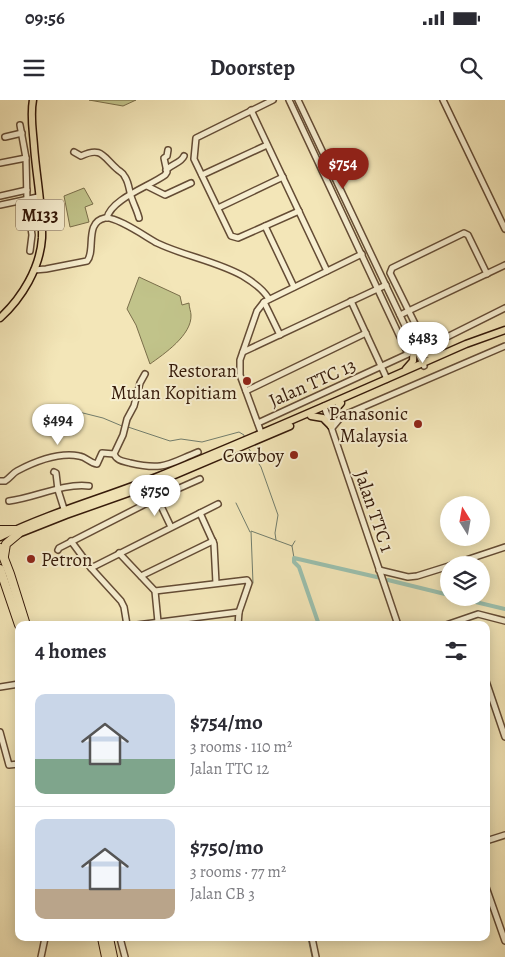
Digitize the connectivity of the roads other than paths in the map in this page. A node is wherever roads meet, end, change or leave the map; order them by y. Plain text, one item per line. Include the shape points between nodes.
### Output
1 (33, 100) edge
2 (273, 100) edge
3 (290, 100) edge
4 (298, 100) edge
5 (443, 100) edge
6 (251, 110) junction
7 (20, 125) dead end
8 (22, 134) junction
9 (5, 137) dead end
10 (268, 145) junction
11 (168, 150) dead end
12 (74, 152) dead end
13 (184, 156) dead end
14 (26, 158) junction
15 (0, 163) edge
16 (166, 170) junction
17 (202, 175) junction
18 (283, 177) junction
19 (191, 184) dead end
20 (147, 186) junction
21 (27, 190) junction
22 (130, 195) junction
23 (0, 196) edge
24 (38, 197) junction
25 (27, 200) junction
26 (0, 205) edge
27 (218, 208) junction
28 (299, 211) junction
29 (107, 218) junction
30 (139, 218) dead end
31 (265, 226) junction
32 (505, 229) edge
33 (30, 251) dead end
34 (362, 254) junction
35 (505, 265) edge
36 (34, 270) junction
37 (327, 271) junction
38 (487, 274) junction
39 (386, 285) junction
40 (294, 287) junction
41 (378, 289) junction
42 (266, 301) junction
43 (351, 301) junction
44 (505, 308) edge
45 (408, 311) junction
46 (400, 315) junction
47 (0, 318) edge
48 (505, 332) edge
49 (366, 333) junction
50 (280, 334) junction
51 (414, 343) junction
52 (505, 346) edge
53 (243, 352) junction
54 (445, 353) junction
55 (423, 364) junction
56 (382, 366) junction
57 (402, 372) junction
58 (145, 374) dead end
59 (387, 379) junction
60 (246, 391) junction
61 (341, 402) junction
62 (325, 408) junction
63 (311, 416) junction
64 (258, 423) junction
65 (332, 427) junction
66 (263, 436) junction
67 (198, 452) dead end
68 (114, 454) junction
69 (54, 472) dead end
70 (200, 478) dead end
71 (0, 481) edge
72 (150, 482) junction
73 (89, 486) dead end
74 (58, 490) junction
75 (157, 498) junction
76 (9, 501) dead end
77 (218, 504) dead end
78 (65, 512) junction
79 (200, 513) junction
80 (172, 527) junction
81 (0, 530) edge
82 (17, 532) junction
83 (0, 538) edge
84 (72, 541) junction
85 (213, 541) junction
86 (505, 547) edge
87 (0, 548) edge
88 (58, 550) dead end
89 (119, 553) junction
90 (478, 556) edge
91 (2, 560) edge
92 (90, 568) junction
93 (440, 568) edge
94 (0, 569) edge
95 (379, 570) junction
96 (141, 576) junction
97 (216, 583) junction
98 (154, 591) junction
99 (11, 600) junction
100 (239, 612) junction
101 (18, 621) edge
102 (25, 621) edge
103 (126, 621) edge
104 (158, 621) edge
105 (166, 621) edge
106 (238, 621) edge
107 (397, 621) edge
108 (467, 621) edge
109 (505, 621) edge
110 (15, 685) edge
111 (0, 687) edge
112 (490, 691) edge
113 (504, 728) edge
114 (0, 732) edge
115 (505, 737) edge
116 (15, 764) edge
117 (505, 835) edge
118 (490, 840) edge
119 (490, 898) edge
120 (44, 941) edge
121 (103, 941) edge
122 (110, 941) edge
123 (121, 941) edge
124 (313, 941) edge
125 (505, 941) edge
126 (40, 957) edge
127 (106, 957) edge
128 (113, 957) edge
129 (125, 957) edge
130 (316, 957) edge

1 - 24 main road, M133
2 - 6 street
3 - 34 street
4 - 39 street
5 - 32 street
6 - 10 street
6 - 17 street via 196,138 194,159
7 - 8 street
8 - 9 street
8 - 14 street
10 - 17 street
10 - 18 street
11 - 16 street via 164,158
12 - 22 street via 81,156 101,152 123,173
13 - 16 street
14 - 15 street
14 - 21 street
16 - 20 street via 165,175
17 - 27 street
18 - 27 street
18 - 28 street
19 - 20 street via 165,195
20 - 22 street
21 - 23 street
21 - 25 street
22 - 29 street via 110,210
22 - 30 street
24 - 25 street
24 - 36 main road, M133 via 42,238
25 - 26 street
25 - 33 street via 32,235
27 - 31 street via 234,238
28 - 31 street
28 - 37 street
29 - 36 street via 93,230 91,256 87,261
29 - 42 street via 123,223 158,243 243,276 260,288
31 - 40 street
34 - 37 street
34 - 41 street
35 - 38 street
36 - 47 main road, M133 via 17,300
37 - 40 street
38 - 45 street
38 - 45 street via 468,235 464,233 392,268 390,273
39 - 41 street
39 - 46 street
40 - 42 street
41 - 43 street
41 - 56 street, Jalan TTC 13 via 408,352
42 - 50 street
42 - 53 street via 258,310
43 - 49 street
43 - 50 street
44 - 45 street via 430,345 425,344
45 - 46 street
46 - 51 street
48 - 54 main road via 480,338
48 - 55 main road
49 - 56 street
49 - 60 street
50 - 53 street
51 - 54 main road via 425,355
51 - 55 street
51 - 57 main road via 413,361
52 - 65 street via 342,416
53 - 60 street via 239,367
54 - 55 main road
55 - 57 main road
55 - 61 main road
56 - 59 street
56 - 64 street, Jalan TTC 13
57 - 59 main road
58 - 68 street
59 - 62 main road
60 - 64 street
61 - 62 main road
61 - 65 main road via 333,412
62 - 63 main road
62 - 65 street, Jalan TTC 1
62 - 66 main road
63 - 65 main road via 323,418
63 - 66 main road
64 - 66 street
65 - 95 street, Jalan TTC 1
66 - 72 main road
67 - 68 street via 156,467 121,461
68 - 71 street via 102,453 97,464 76,455 54,456
69 - 74 street
70 - 75 street
72 - 75 street
72 - 78 main road
73 - 74 street
74 - 76 street
74 - 78 street
75 - 80 street
75 - 84 street
77 - 79 street
78 - 82 main road
79 - 80 street
79 - 85 street
80 - 89 street
81 - 82 highway
82 - 83 main road
82 - 91 highway via 6,544
84 - 88 street
84 - 92 street
85 - 96 street
85 - 97 street
86 - 90 street
87 - 91 highway
89 - 92 street
89 - 96 street
91 - 99 highway
91 - 102 highway
92 - 103 street via 121,601
93 - 95 street via 408,577
94 - 99 highway
95 - 107 street, Jalan TTC 1
96 - 98 street
97 - 98 street
97 - 100 street via 248,581
98 - 104 street
99 - 101 highway
100 - 105 street
100 - 106 street
108 - 109 street via 478,614
110 - 111 street
112 - 113 street
113 - 115 street
114 - 116 street via 9,765
117 - 118 street
119 - 125 street
120 - 126 street
121 - 127 highway
122 - 128 highway
123 - 129 street
124 - 130 street

